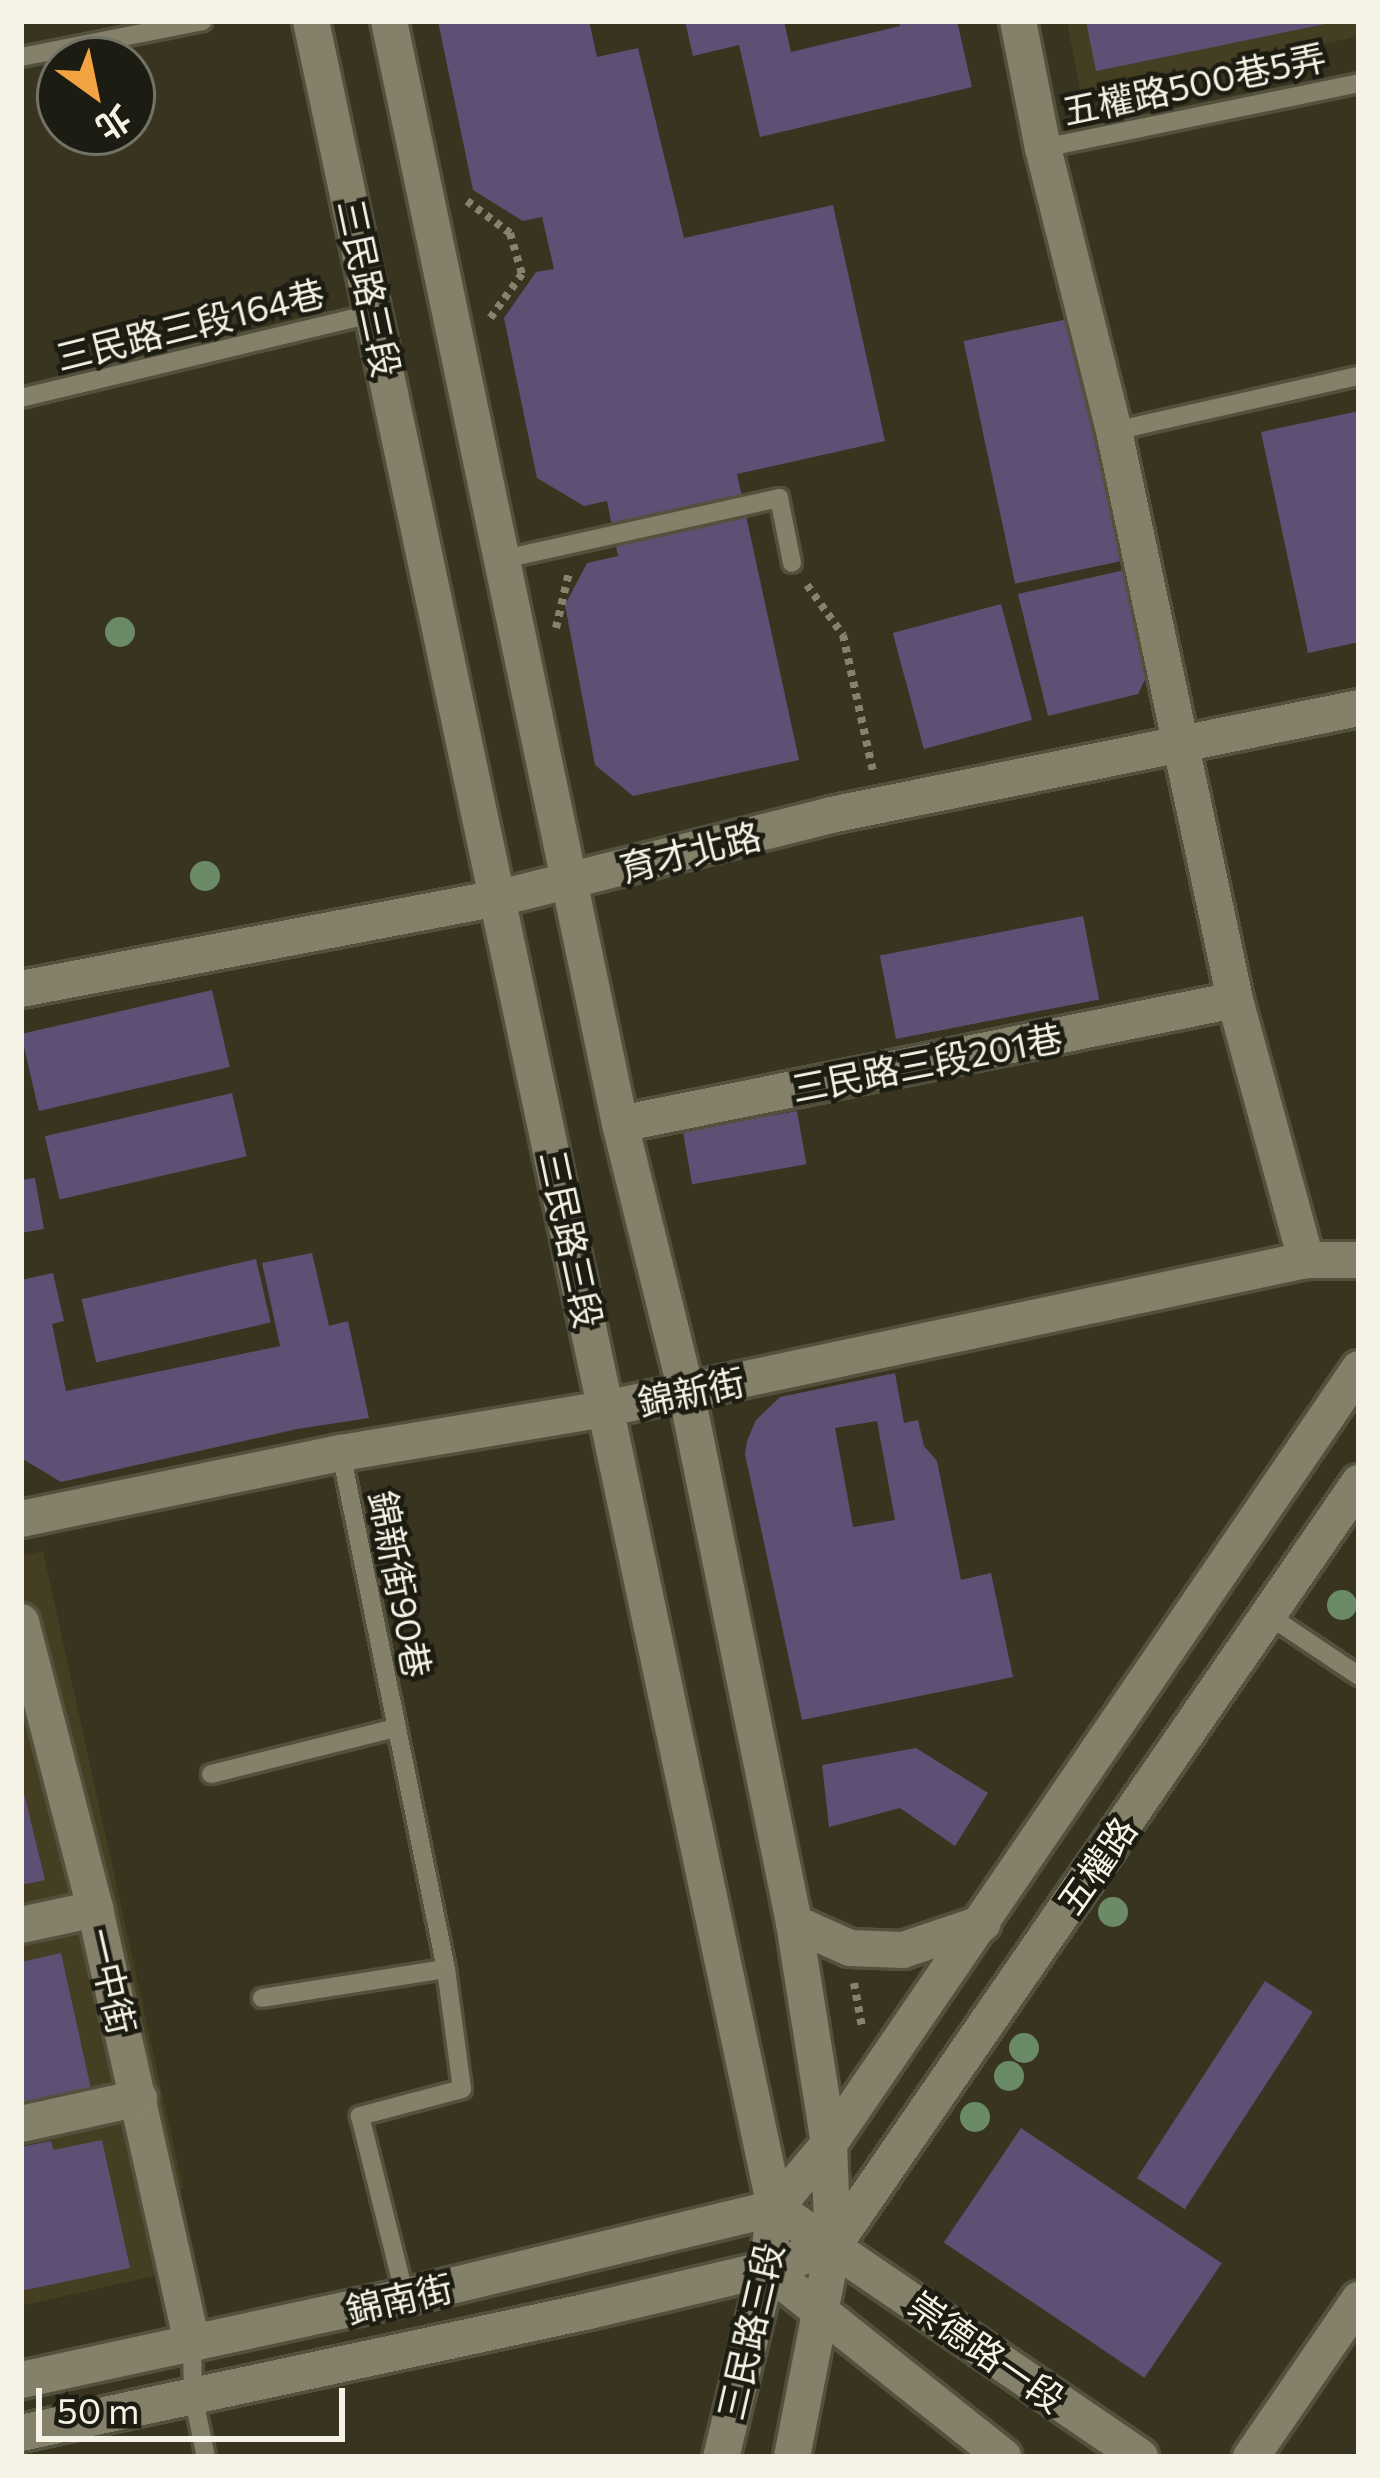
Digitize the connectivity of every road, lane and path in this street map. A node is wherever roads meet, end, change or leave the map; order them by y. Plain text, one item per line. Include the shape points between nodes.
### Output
1 (202, 21) edge
2 (311, 21) edge
3 (389, 21) edge
4 (1018, 21) edge
5 (21, 57) edge
6 (1359, 82) edge
7 (1043, 148) junction
8 (375, 313) junction
9 (1359, 376) edge
10 (21, 398) edge
11 (1114, 431) junction
12 (504, 559) junction
13 (792, 563) joint
14 (1359, 708) edge
15 (1182, 742) junction
16 (873, 772) dead end
17 (572, 878) junction
18 (499, 898) junction
19 (21, 988) edge
20 (1234, 1000) junction
21 (620, 1124) junction
22 (1306, 1260) junction
23 (1359, 1260) edge
24 (1359, 1369) edge
25 (686, 1391) junction
26 (609, 1408) junction
27 (340, 1453) junction
28 (1359, 1483) edge
29 (21, 1519) edge
30 (1268, 1615) junction
31 (21, 1622) edge
32 (1359, 1676) edge
33 (36, 1724) edge
34 (396, 1728) junction
35 (211, 1774) dead end
36 (95, 1909) junction
37 (982, 1922) junction
38 (794, 1923) junction
39 (21, 1925) edge
40 (446, 1969) junction
41 (854, 1982) dead end
42 (262, 1998) dead end
43 (864, 2040) dead end
44 (140, 2098) junction
45 (21, 2124) edge
46 (829, 2144) junction
47 (775, 2208) junction
48 (832, 2246) junction
49 (767, 2269) junction
50 (405, 2296) junction
51 (1359, 2300) edge
52 (819, 2315) junction
53 (192, 2344) junction
54 (21, 2380) edge
55 (193, 2395) junction
56 (21, 2433) edge
57 (206, 2457) edge
58 (721, 2457) edge
59 (792, 2457) edge
60 (1003, 2457) edge
61 (1140, 2457) edge
62 (1251, 2457) edge

1 - 5 lane
2 - 8 main road, 三民路三段
3 - 12 main road, 三民路三段
4 - 7 main road
6 - 7 lane, 五權路500巷5弄
7 - 11 main road
8 - 10 lane, 三民路三段164巷
8 - 18 main road, 三民路三段
9 - 11 lane
11 - 15 main road
12 - 13 lane via 778,498
12 - 17 main road, 三民路三段
13 - 16 path via 843,635
14 - 15 main road, 育才北路
15 - 17 main road, 育才北路
15 - 20 main road
17 - 18 main road, 育才北路
17 - 21 main road, 三民路三段
18 - 19 main road, 育才北路
18 - 26 main road, 三民路三段
20 - 21 main road, 三民路三段201巷
20 - 22 main road
21 - 25 main road, 三民路三段
22 - 23 main road, 錦新街
22 - 25 main road, 錦新街
24 - 37 main road, 五權路
25 - 26 main road, 錦新街
25 - 38 main road, 三民路三段
26 - 27 main road, 錦新街
26 - 47 main road, 三民路三段
27 - 29 main road, 錦新街
27 - 34 lane, 錦新街90巷
28 - 30 main road, 五權路
30 - 32 lane
30 - 48 main road, 五權路
31 - 33 main road, 一中街
33 - 36 main road, 一中街
34 - 35 lane, 錦新街90巷
34 - 40 lane, 錦新街90巷
36 - 39 main road
36 - 44 main road, 一中街
37 - 38 main road via 903,1950 850,1948
37 - 46 main road, 五權路
38 - 46 main road, 三民路三段
40 - 42 lane
40 - 50 lane, 錦新街90巷 via 462,2089 360,2116
41 - 43 path
44 - 45 main road
44 - 53 main road, 一中街
46 - 47 main road, 五權路
46 - 48 main road, 三民路三段
47 - 48 main road, 崇德路一段
47 - 49 main road, 三民路三段
47 - 50 main road, 錦南街
48 - 49 main road, 錦南街
48 - 52 main road, 三民路三段
48 - 61 main road, 崇德路一段
49 - 52 main road, 崇德路一段
49 - 55 main road, 錦南街
49 - 58 main road, 三民路三段
50 - 53 main road, 錦南街
51 - 62 main road
52 - 59 main road, 三民路三段
52 - 60 main road, 崇德路一段
53 - 54 main road, 錦南街
53 - 55 lane
55 - 56 main road, 錦南街
55 - 57 lane

